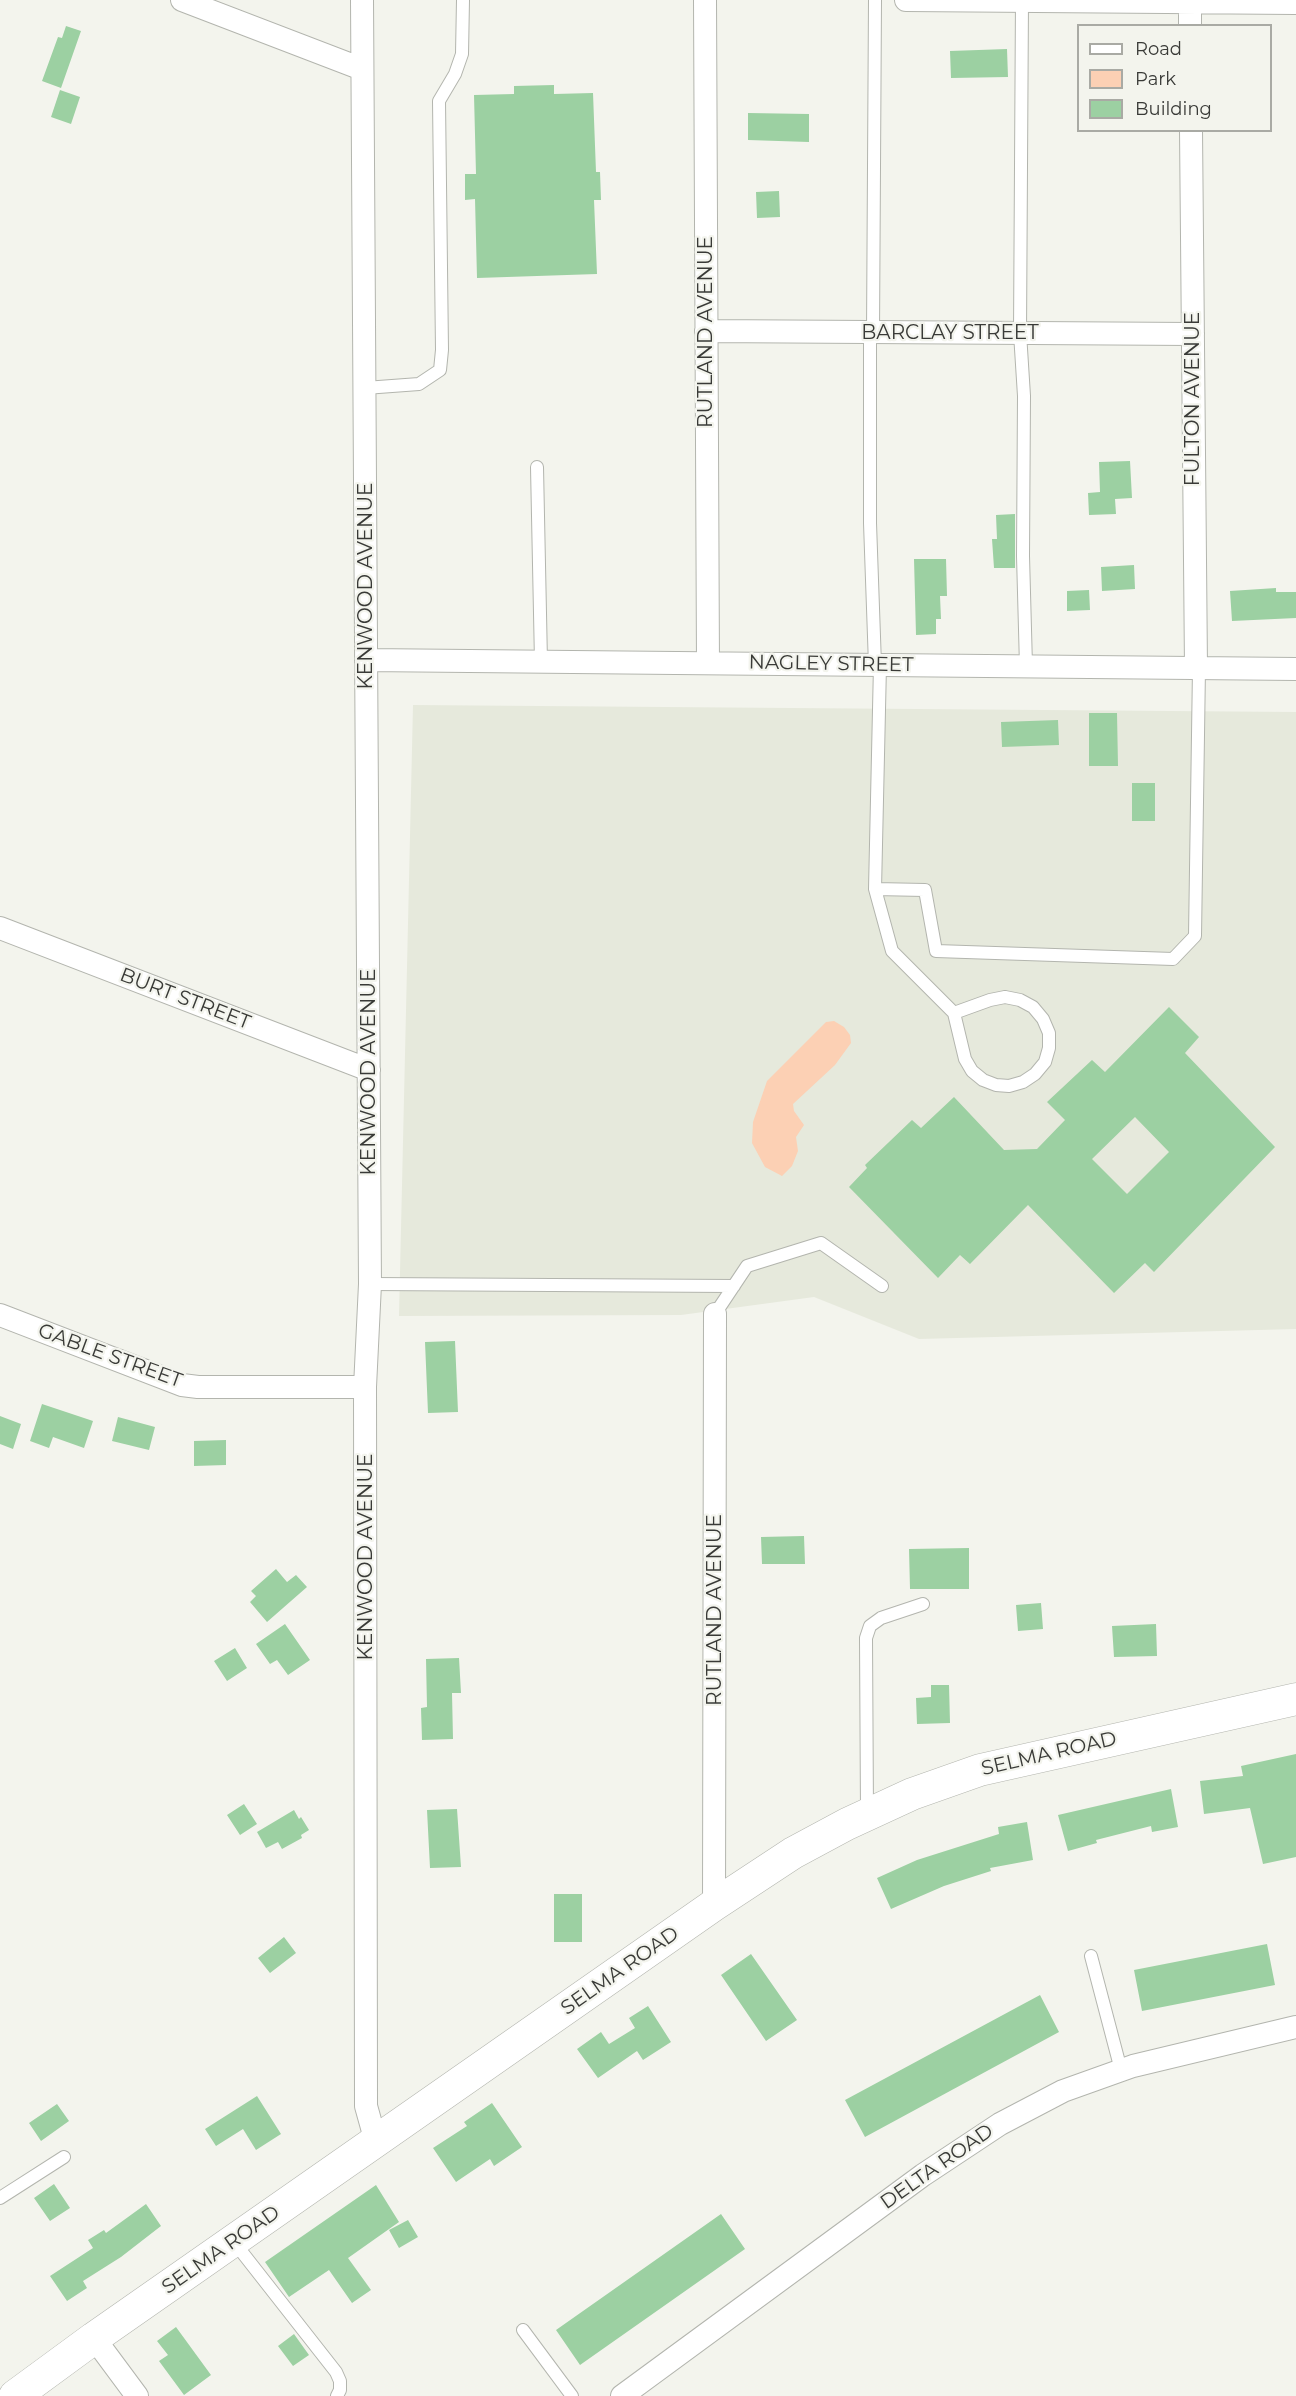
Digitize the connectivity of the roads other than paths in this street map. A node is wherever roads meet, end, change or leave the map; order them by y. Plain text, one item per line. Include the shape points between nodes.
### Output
1 (182, 0) edge
2 (362, 0) edge
3 (463, 0) edge
4 (705, 0) edge
5 (875, 0) edge
6 (906, 0) edge
7 (1022, 1) edge
8 (1190, 1) edge
9 (1296, 3) edge
10 (1190, 24) edge
11 (362, 69) junction
12 (1191, 132) edge
13 (706, 331) junction
14 (872, 332) junction
15 (1020, 333) junction
16 (1193, 334) junction
17 (364, 388) junction
18 (537, 467) dead end
19 (366, 660) junction
20 (541, 662) junction
21 (708, 663) junction
22 (878, 665) junction
23 (1026, 666) junction
24 (1197, 668) junction
25 (1296, 669) edge
26 (875, 889) junction
27 (0, 928) edge
28 (954, 1013) junction
29 (369, 1070) junction
30 (370, 1284) junction
31 (734, 1286) junction
32 (882, 1286) dead end
33 (715, 1314) joint
34 (0, 1315) edge
35 (365, 1388) junction
36 (923, 1604) dead end
37 (1296, 1699) edge
38 (867, 1814) junction
39 (714, 1905) junction
40 (1091, 1956) dead end
41 (1296, 2027) edge
42 (1121, 2070) junction
43 (376, 2142) junction
44 (64, 2157) dead end
45 (0, 2198) edge
46 (233, 2241) junction
47 (523, 2330) dead end
48 (94, 2338) junction
49 (15, 2396) edge
50 (137, 2396) edge
51 (337, 2396) edge
52 (572, 2396) edge
53 (622, 2396) edge

1 - 11 street
2 - 11 street, KENWOOD AVENUE
3 - 17 lane via 462,54 439,101 440,370 419,384
4 - 13 street, RUTLAND AVENUE
5 - 14 lane
6 - 7 street
7 - 8 street
7 - 15 lane
8 - 9 street
8 - 10 street
11 - 17 street, KENWOOD AVENUE
12 - 16 street, FULTON AVENUE
13 - 14 street, BARCLAY STREET
13 - 21 street, RUTLAND AVENUE
14 - 15 street, BARCLAY STREET
14 - 22 lane via 870,523
15 - 16 street, BARCLAY STREET
15 - 23 lane via 1024,387
16 - 24 street, FULTON AVENUE
17 - 19 street, KENWOOD AVENUE
18 - 20 lane
19 - 20 street, NAGLEY STREET
19 - 29 street, KENWOOD AVENUE
20 - 21 street, NAGLEY STREET
21 - 22 street, NAGLEY STREET
22 - 23 street, NAGLEY STREET
22 - 26 lane
23 - 24 street, NAGLEY STREET
24 - 25 street, NAGLEY STREET
24 - 26 lane via 1195,936 1173,959 936,951 925,890
26 - 28 lane via 892,951
27 - 29 street, BURT STREET
28 - 28 lane via 965,1059 982,1080 1010,1086 1035,1074 1044,1062 1049,1033 1033,1007 1005,997
29 - 30 street, KENWOOD AVENUE
30 - 31 lane
30 - 35 street, KENWOOD AVENUE
31 - 32 lane via 747,1266 821,1243
31 - 33 lane
33 - 39 street, RUTLAND AVENUE
34 - 35 street, GABLE STREET via 182,1385
35 - 43 street, KENWOOD AVENUE via 366,2106
36 - 38 lane via 881,1618 870,1626 866,1638
37 - 38 street, SELMA ROAD via 980,1770
38 - 39 street, SELMA ROAD via 792,1854
39 - 43 street, SELMA ROAD
40 - 42 lane
41 - 42 street, DELTA ROAD
42 - 53 street, DELTA ROAD via 1063,2091 1000,2124 923,2175
43 - 46 street, SELMA ROAD
44 - 45 lane
46 - 48 street, SELMA ROAD
46 - 51 lane via 336,2372 340,2381
47 - 52 lane
48 - 49 street, SELMA ROAD
48 - 50 street

